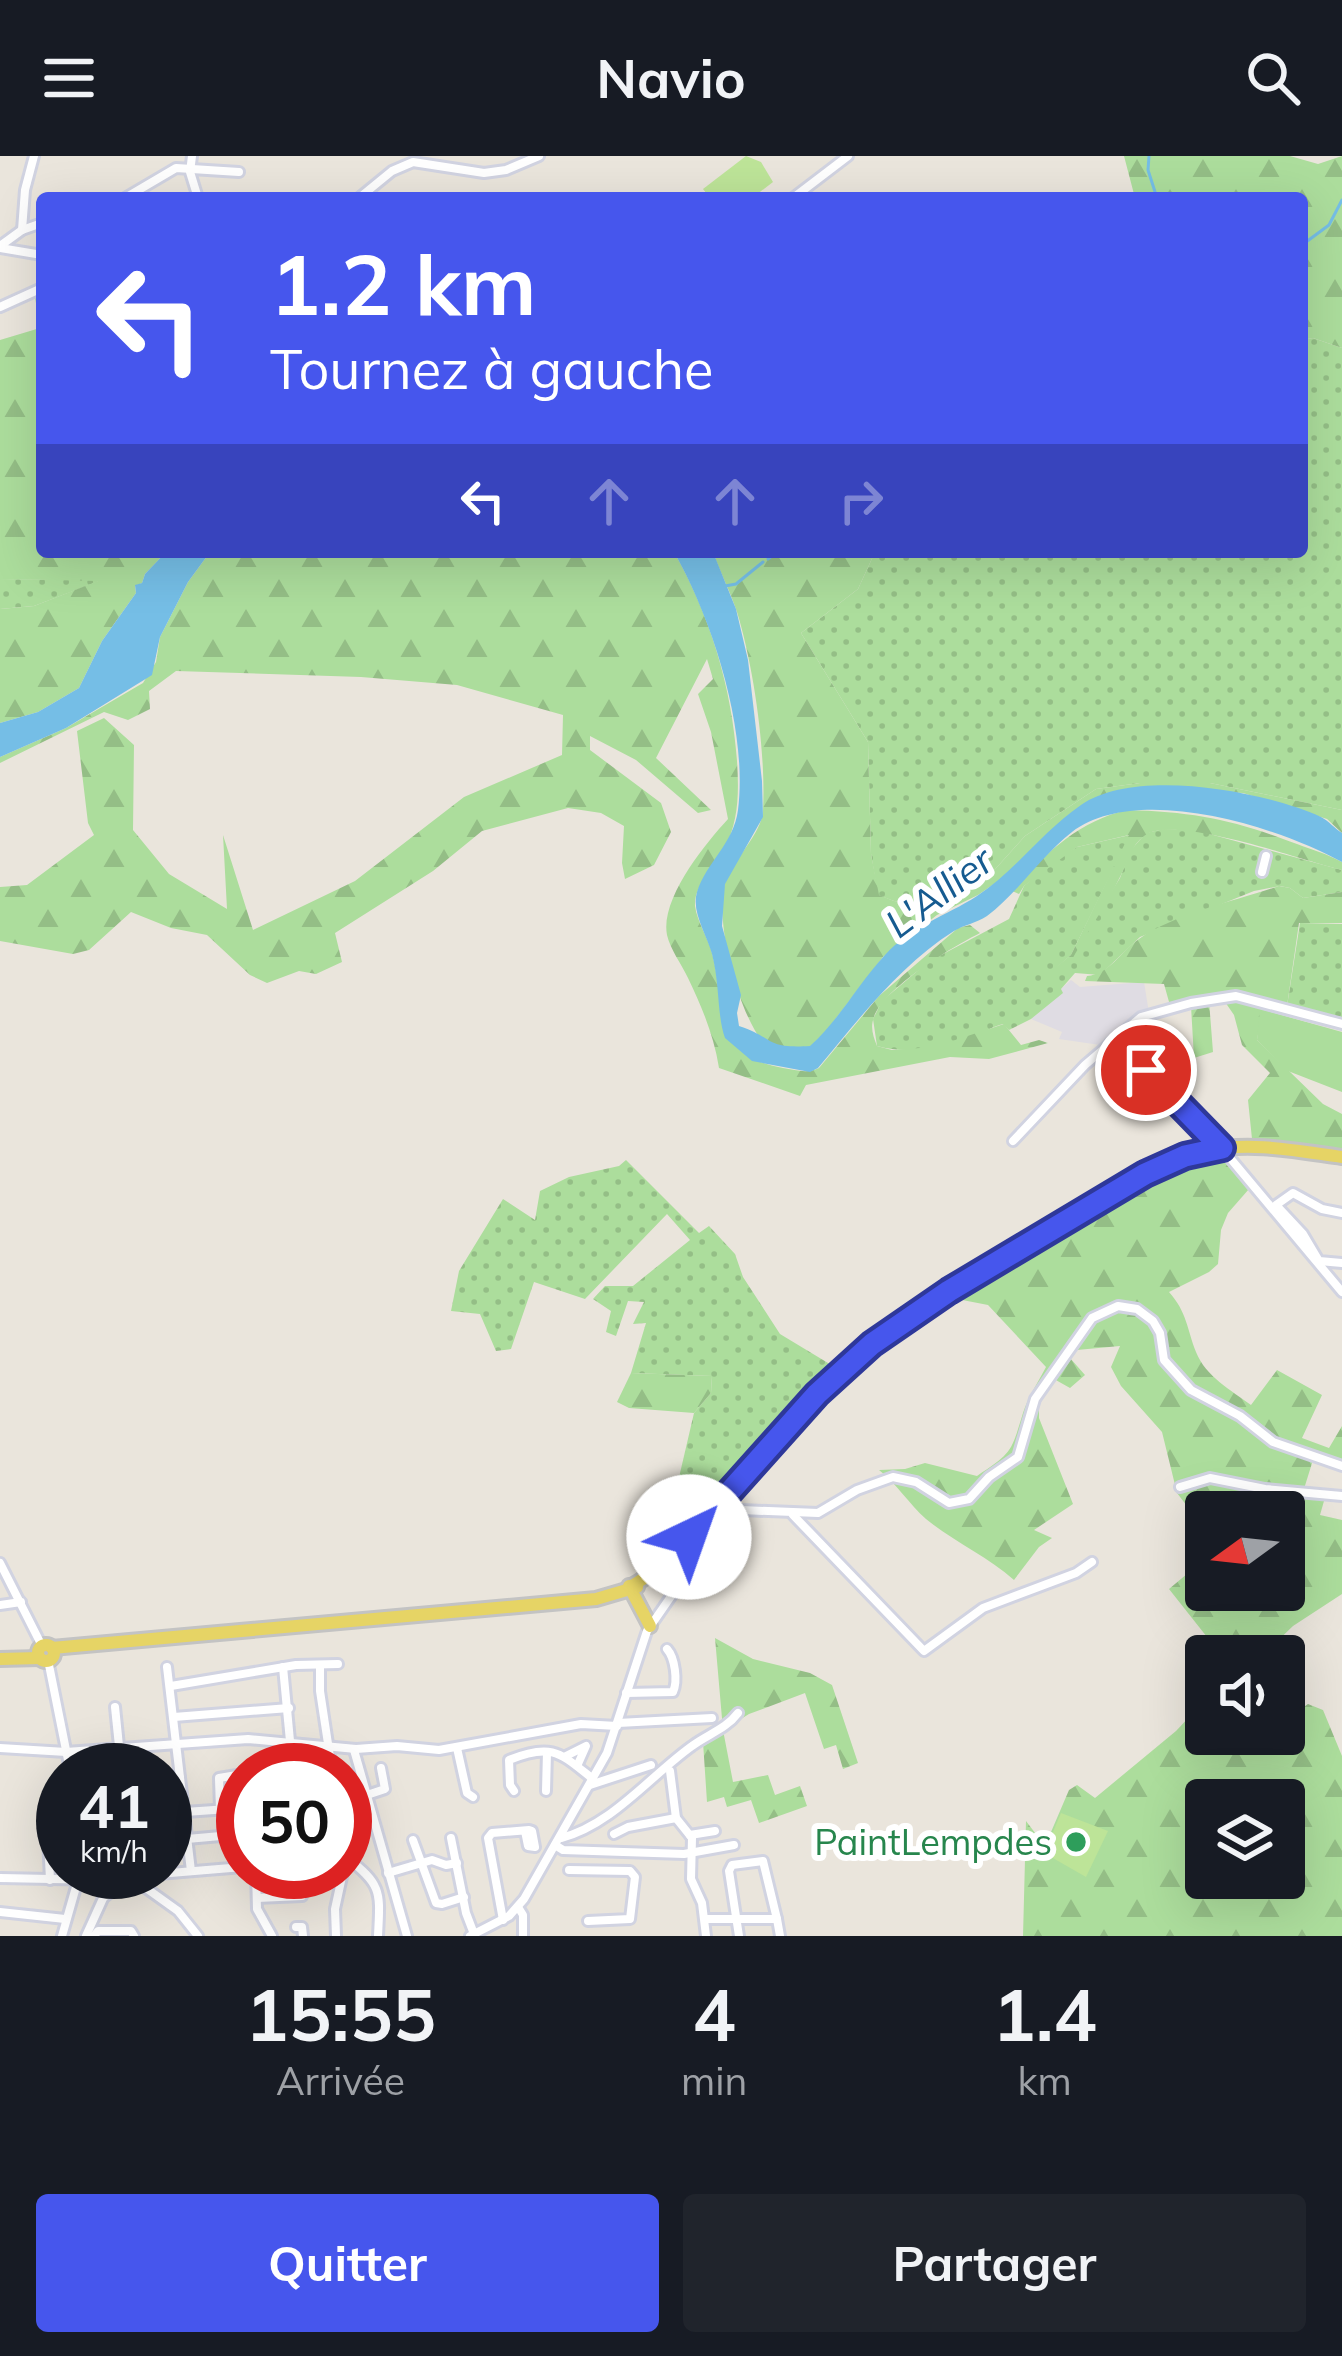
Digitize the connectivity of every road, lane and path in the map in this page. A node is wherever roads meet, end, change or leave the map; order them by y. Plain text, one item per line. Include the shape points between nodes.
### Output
1 (34, 156) edge
2 (192, 156) edge
3 (539, 156) edge
4 (845, 157) edge
5 (405, 160) edge
6 (190, 172) junction
7 (239, 172) dead end
8 (136, 192) edge
9 (196, 192) edge
10 (366, 192) edge
11 (801, 192) edge
12 (36, 226) edge
13 (19, 233) junction
14 (3, 248) edge
15 (36, 254) edge
16 (33, 291) edge
17 (0, 303) edge
18 (1266, 856) dead end
19 (1262, 872) dead end
20 (1342, 1024) edge
21 (1110, 1043) junction
22 (1012, 1141) dead end
23 (1222, 1148) junction
24 (1342, 1157) edge
25 (1342, 1213) edge
26 (1342, 1263) edge
27 (1342, 1292) edge
28 (1342, 1466) edge
29 (1180, 1487) dead end
30 (1342, 1496) edge
31 (792, 1514) junction
32 (689, 1537) junction
33 (1092, 1562) dead end
34 (0, 1563) edge
35 (21, 1602) junction
36 (0, 1605) edge
37 (640, 1607) junction
38 (667, 1649) dead end
39 (46, 1653) junction
40 (0, 1656) edge
41 (338, 1664) dead end
42 (320, 1666) junction
43 (167, 1667) dead end
44 (283, 1667) junction
45 (171, 1686) junction
46 (626, 1694) junction
47 (115, 1707) dead end
48 (289, 1708) junction
49 (738, 1713) dead end
50 (174, 1718) junction
51 (712, 1718) dead end
52 (618, 1725) junction
53 (290, 1741) junction
54 (66, 1743) edge
55 (118, 1743) edge
56 (177, 1743) edge
57 (310, 1743) edge
58 (329, 1743) edge
59 (192, 1744) edge
60 (0, 1748) edge
61 (372, 1748) edge
62 (458, 1748) junction
63 (36, 1750) edge
64 (500, 1750) dead end
65 (547, 1752) junction
66 (566, 1756) junction
67 (509, 1760) junction
68 (578, 1764) junction
69 (651, 1765) dead end
70 (381, 1768) dead end
71 (670, 1771) dead end
72 (591, 1782) junction
73 (514, 1791) dead end
74 (546, 1791) dead end
75 (372, 1796) edge
76 (473, 1797) dead end
77 (648, 1811) dead end
78 (676, 1818) junction
79 (650, 1822) junction
80 (372, 1823) edge
81 (525, 1831) dead end
82 (715, 1831) dead end
83 (614, 1834) dead end
84 (690, 1835) junction
85 (451, 1838) dead end
86 (413, 1840) dead end
87 (557, 1842) junction
88 (734, 1845) dead end
89 (594, 1851) junction
90 (690, 1852) junction
91 (457, 1863) junction
92 (421, 1864) junction
93 (592, 1869) junction
94 (568, 1870) dead end
95 (388, 1873) junction
96 (0, 1878) edge
97 (372, 1878) edge
98 (36, 1879) edge
99 (464, 1897) junction
100 (72, 1899) edge
101 (103, 1899) edge
102 (155, 1899) edge
103 (257, 1899) edge
104 (337, 1899) edge
105 (518, 1907) junction
106 (0, 1912) edge
107 (65, 1919) junction
108 (705, 1919) junction
109 (738, 1919) junction
110 (777, 1919) junction
111 (503, 1920) junction
112 (588, 1921) dead end
113 (122, 1934) edge
114 (472, 1935) edge
115 (62, 1936) edge
116 (90, 1936) edge
117 (134, 1936) edge
118 (198, 1936) edge
119 (272, 1936) edge
120 (336, 1936) edge
121 (378, 1936) edge
122 (407, 1936) edge
123 (523, 1936) edge
124 (706, 1936) edge
125 (739, 1936) edge
126 (781, 1936) edge

1 - 13 street
2 - 6 street
3 - 5 street via 484,173
4 - 11 street
5 - 10 street
6 - 7 street
6 - 8 street via 176,169
6 - 9 street
12 - 13 street
13 - 14 street
14 - 15 street
16 - 17 street
18 - 19 street
20 - 21 street via 1219,997 1141,1017
21 - 22 street
21 - 23 street
23 - 24 main road
23 - 27 street
23 - 32 main road via 1166,1163 872,1344
25 - 26 street via 1293,1192 1276,1205 1319,1261
28 - 31 street via 1273,1442 1191,1390 1164,1360 1154,1321 1113,1306 1092,1318 1035,1399 1018,1457 969,1499 950,1503 893,1478 818,1513
29 - 30 street via 1210,1478
31 - 33 street via 924,1651 983,1608
31 - 37 street via 730,1513
32 - 37 main road
32 - 37 main road via 650,1574
34 - 35 street
35 - 36 street
35 - 39 street
37 - 39 main road via 586,1599
37 - 46 street
38 - 46 street via 672,1693
39 - 40 main road
39 - 54 street
41 - 42 street
42 - 44 street
42 - 58 street
43 - 45 street
44 - 45 street
44 - 48 street
45 - 50 street
46 - 52 street
47 - 55 street
48 - 50 street
48 - 53 street
49 - 87 street via 607,1814
50 - 56 street
51 - 52 street
52 - 62 street via 542,1729
52 - 72 street
53 - 57 street
53 - 59 street
60 - 63 street
61 - 62 street
62 - 76 street
64 - 67 street
65 - 66 street
65 - 67 street
65 - 74 street
66 - 68 street
66 - 68 street via 586,1747
67 - 73 street
68 - 72 street
69 - 72 street
70 - 75 street via 385,1789
71 - 78 street
72 - 87 street
77 - 79 street
78 - 79 street
78 - 84 street
79 - 83 street
80 - 95 street
81 - 111 street via 488,1838
82 - 84 street
84 - 90 street
85 - 91 street
86 - 92 street
87 - 89 street via 563,1850
87 - 105 street
88 - 90 street
89 - 90 street
89 - 93 street
90 - 108 street
91 - 92 street
91 - 99 street
92 - 95 street
92 - 99 street via 438,1904
93 - 94 street
93 - 112 street via 635,1877 630,1919
95 - 122 street
96 - 98 street
97 - 121 street
99 - 114 street
100 - 107 street
101 - 116 street
102 - 118 street
103 - 119 street
104 - 120 street
105 - 111 street
105 - 123 street
106 - 107 street
107 - 115 street
108 - 109 street
108 - 124 street
109 - 110 street
109 - 110 street via 729,1868 759,1860
109 - 125 street
110 - 126 street
111 - 114 street
113 - 116 street
113 - 117 street

